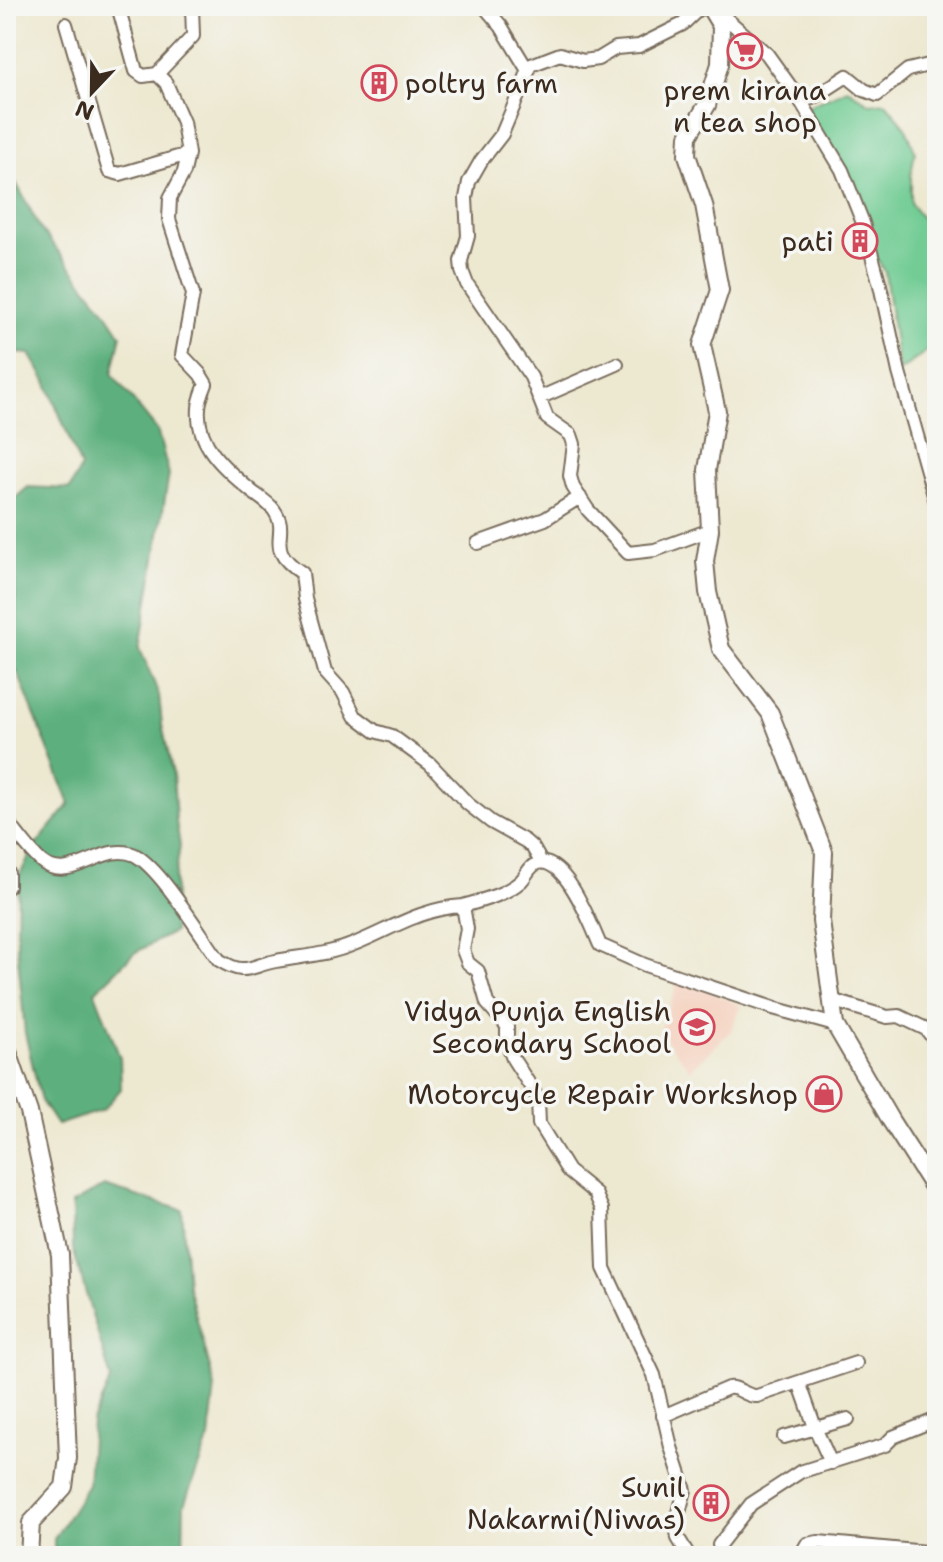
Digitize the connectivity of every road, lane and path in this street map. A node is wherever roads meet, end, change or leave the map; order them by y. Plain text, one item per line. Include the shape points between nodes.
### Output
1 (118, 6) edge
2 (192, 6) edge
3 (484, 6) edge
4 (702, 6) edge
5 (710, 6) edge
6 (66, 24) dead end
7 (937, 63) edge
8 (527, 69) junction
9 (157, 74) junction
10 (800, 100) junction
11 (188, 154) junction
12 (617, 364) dead end
13 (539, 398) junction
14 (580, 497) junction
15 (937, 506) edge
16 (710, 530) junction
17 (478, 543) dead end
18 (6, 820) edge
19 (541, 862) junction
20 (6, 873) edge
21 (6, 886) edge
22 (463, 906) junction
23 (831, 1000) junction
24 (835, 1025) junction
25 (937, 1043) edge
26 (6, 1046) edge
27 (937, 1193) edge
28 (856, 1363) dead end
29 (799, 1382) junction
30 (663, 1416) junction
31 (848, 1419) dead end
32 (937, 1419) edge
33 (816, 1430) junction
34 (784, 1437) dead end
35 (937, 1454) edge
36 (831, 1463) junction
37 (937, 1463) edge
38 (719, 1545) dead end
39 (937, 1553) edge
40 (29, 1556) edge
41 (689, 1556) edge
42 (800, 1556) edge

1 - 9 street via 136,71
2 - 9 street via 193,36
3 - 8 street
4 - 8 street via 683,24 639,46 616,48 583,61 560,54
5 - 10 street via 767,54
5 - 16 main road via 721,26 720,64 707,105 688,136 687,155 704,205 720,290 702,345 717,411 707,470
6 - 11 street via 109,171 120,174
7 - 10 street via 908,70 877,95 847,76 813,98
8 - 13 street via 502,134 469,182 468,236 461,261 467,284 531,377
9 - 11 street via 183,122
10 - 15 street via 842,170 863,223
11 - 19 street via 170,198 169,219 193,294 182,355 206,384 199,409 204,438 219,464 274,510 280,552 302,573 325,672 355,716 430,764 468,804 525,841
12 - 13 street
13 - 14 street via 547,418 571,435 570,476
14 - 16 street via 628,553 655,550
14 - 17 street via 545,519
16 - 23 main road via 705,561 721,649 770,713 824,852 821,921
18 - 22 street via 44,864 65,870 110,852 133,854 151,866 219,960 235,970 317,956 431,910
19 - 22 street via 503,893
19 - 24 street via 573,886 600,945
20 - 21 main road
22 - 30 street via 463,950 478,971 487,1003 507,1026 513,1059 538,1098 539,1124 568,1171 595,1193 602,1209 604,1268 654,1375
23 - 24 main road
23 - 25 street via 899,1016 926,1029
24 - 27 main road
26 - 40 main road via 29,1112 62,1278 68,1458 64,1487 31,1523
28 - 29 street
29 - 30 street via 757,1396 728,1388
29 - 33 street
30 - 41 street via 685,1490 676,1524
31 - 33 street
32 - 36 street via 885,1445
33 - 34 street
33 - 36 street
35 - 37 street
36 - 38 street via 800,1472 751,1504
39 - 42 street via 818,1542 807,1544

